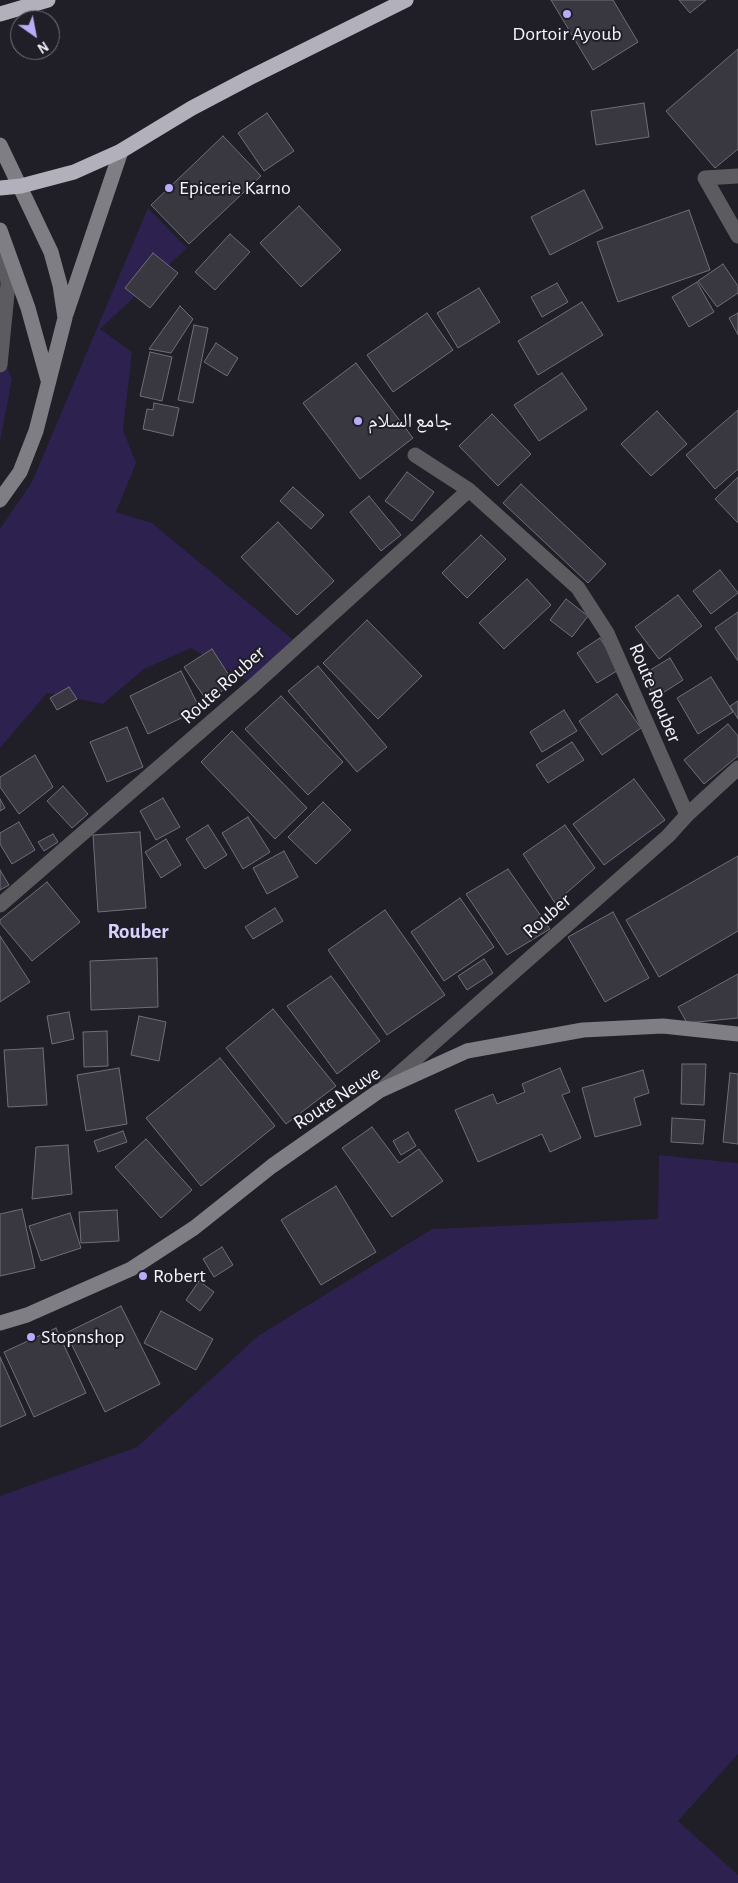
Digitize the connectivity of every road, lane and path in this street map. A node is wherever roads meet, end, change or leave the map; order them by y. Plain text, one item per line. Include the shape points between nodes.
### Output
1 (48, 0) edge
2 (406, 0) edge
3 (0, 14) edge
4 (0, 145) edge
5 (121, 151) junction
6 (738, 176) edge
7 (21, 186) junction
8 (0, 188) edge
9 (2, 233) edge
10 (738, 236) edge
11 (65, 318) junction
12 (0, 364) edge
13 (48, 381) junction
14 (414, 455) dead end
15 (469, 490) junction
16 (0, 500) edge
17 (738, 768) edge
18 (687, 815) junction
19 (0, 905) edge
20 (738, 1034) edge
21 (379, 1091) junction
22 (0, 1323) edge

1 - 3 highway
2 - 5 highway via 248,78
4 - 7 main road
5 - 7 highway via 74,172
5 - 11 main road
6 - 10 street via 705,178
7 - 8 highway
7 - 11 main road via 51,252
9 - 12 street via 8,284
9 - 13 main road via 28,308
11 - 13 main road
13 - 16 main road via 36,431 20,472
14 - 15 street, Route Rouber
15 - 18 street, Route Rouber via 578,588 607,633
15 - 19 street, Route Rouber via 254,686
17 - 18 street, Rouber
18 - 21 street, Rouber via 668,836
20 - 21 main road, Route Neuve via 663,1026 583,1030 467,1051
21 - 22 main road, Route Neuve via 272,1166 194,1228 131,1269 27,1315

